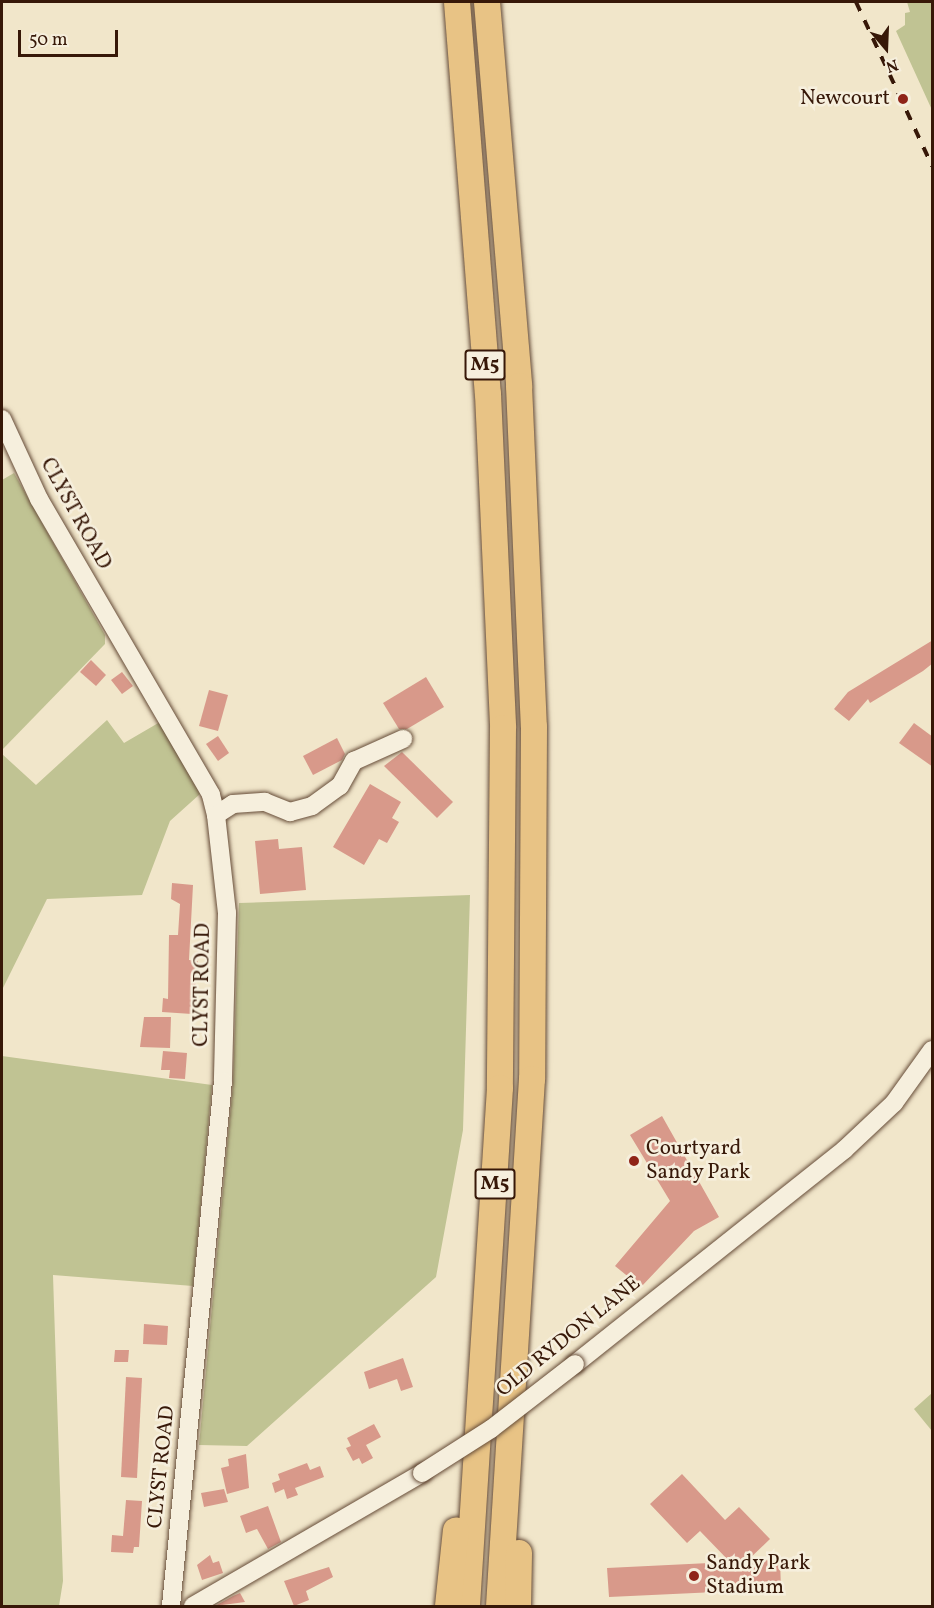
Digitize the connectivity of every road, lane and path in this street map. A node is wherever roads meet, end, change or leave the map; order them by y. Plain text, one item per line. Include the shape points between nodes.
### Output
1 (457, 2) edge
2 (487, 2) edge
3 (2, 419) edge
4 (403, 739) dead end
5 (216, 815) junction
6 (933, 1050) edge
7 (515, 1377) junction
8 (482, 1388) junction
9 (171, 1606) edge
10 (193, 1606) edge
11 (448, 1606) edge
12 (467, 1606) edge
13 (499, 1606) edge
14 (518, 1606) edge

1 - 8 highway, M5 via 488,394 502,681 500,1088
2 - 7 highway, M5 via 519,386 534,727 532,1079
3 - 5 street, CLYST ROAD via 39,499 211,795
4 - 5 street via 354,761 340,786 312,806 290,812 265,802 233,804
5 - 9 street, CLYST ROAD via 227,913 223,1081
6 - 10 street, OLD RYDON LANE, bridge via 894,1103 844,1150 491,1429
7 - 13 highway, M5
7 - 14 highway, M5 via 523,1424
8 - 11 highway, M5 via 454,1540
8 - 12 highway, M5

